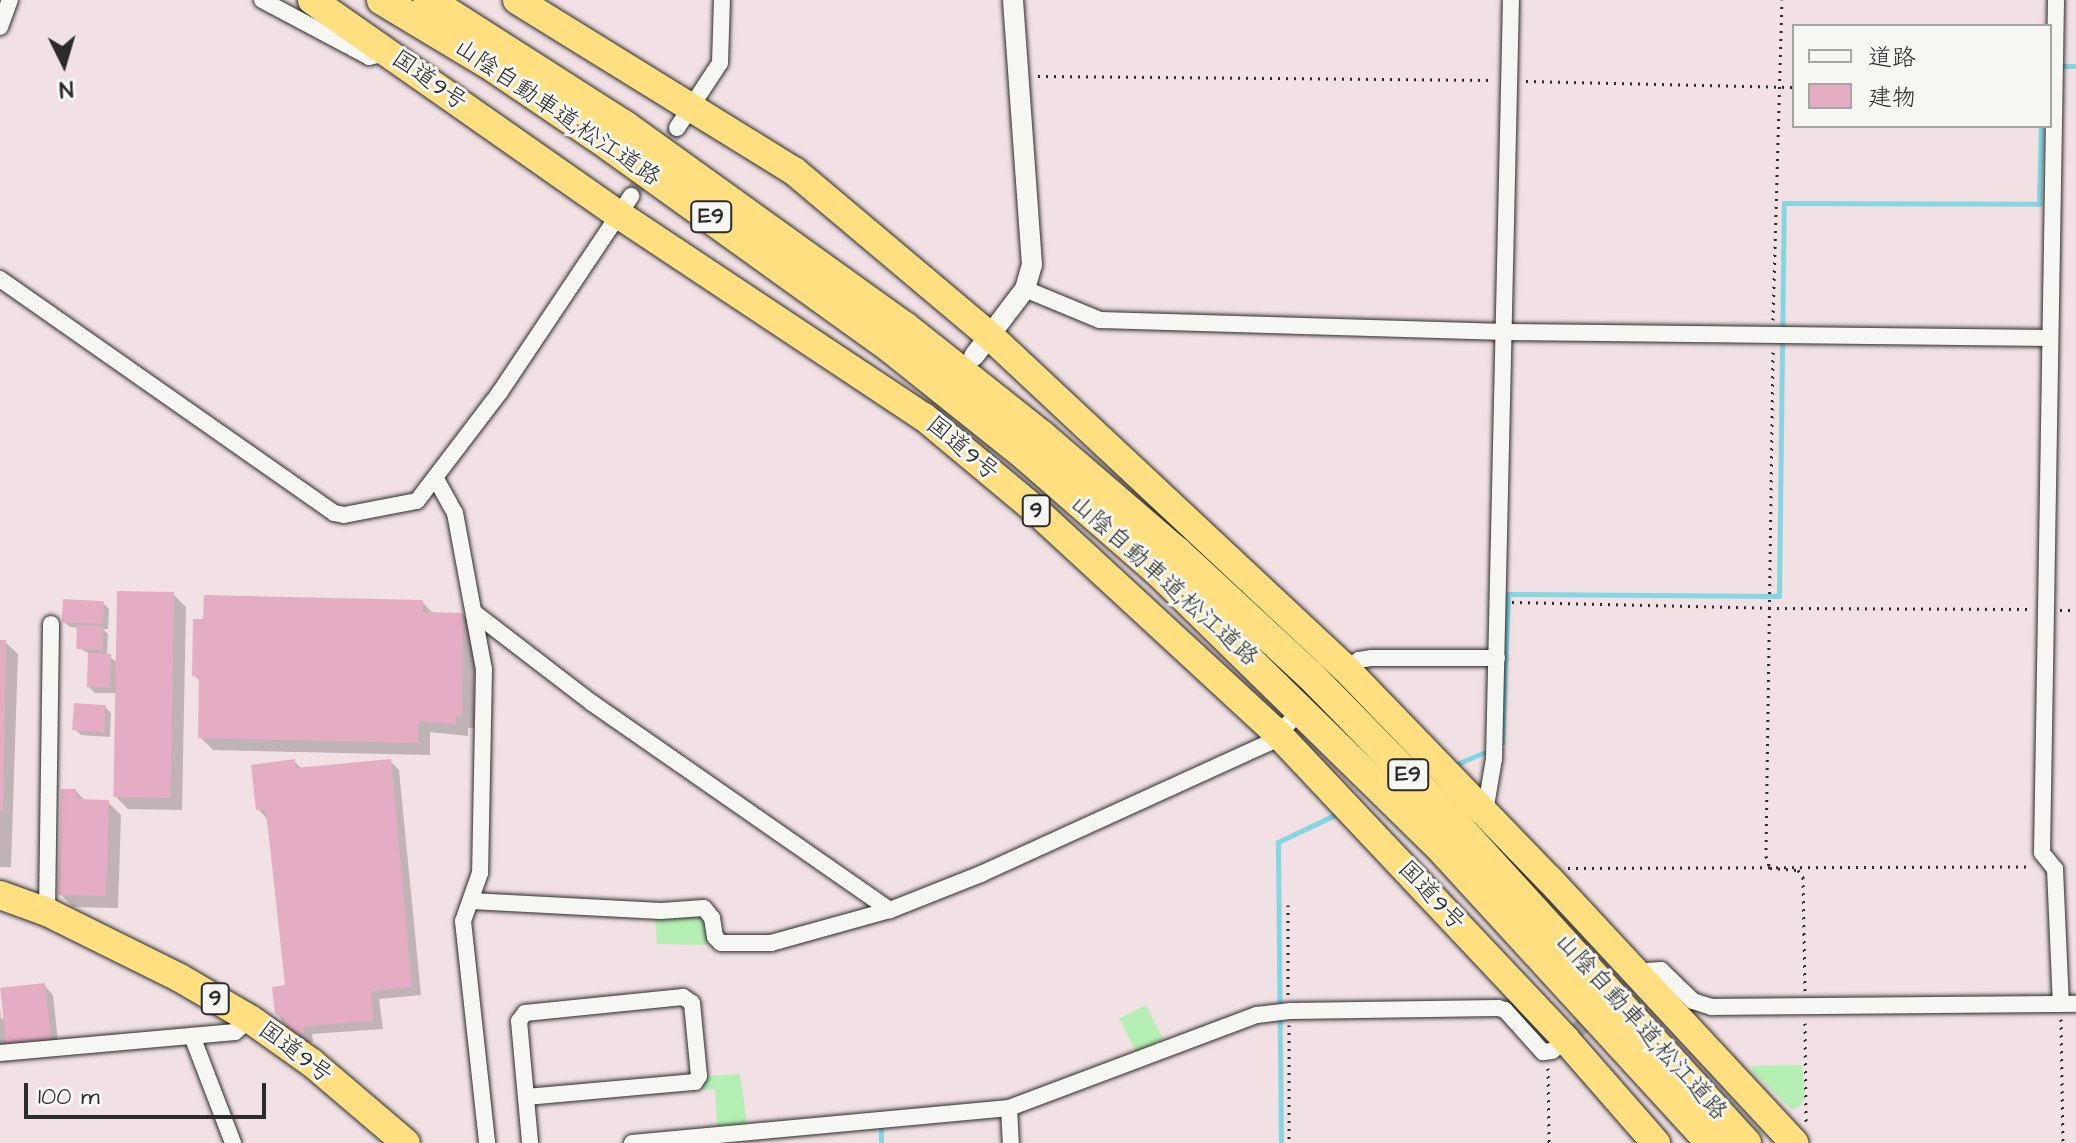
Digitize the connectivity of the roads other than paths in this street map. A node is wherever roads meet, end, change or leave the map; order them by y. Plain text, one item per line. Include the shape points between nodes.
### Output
1 (10, 0) edge
2 (262, 0) edge
3 (312, 0) edge
4 (382, 0) edge
5 (428, 0) edge
6 (517, 0) edge
7 (722, 0) edge
8 (1013, 0) edge
9 (1511, 0) edge
10 (2056, 0) edge
11 (0, 27) edge
12 (389, 53) junction
13 (685, 118) junction
14 (624, 205) junction
15 (0, 279) edge
16 (1025, 289) junction
17 (1506, 332) junction
18 (2050, 338) junction
19 (982, 346) junction
20 (436, 479) junction
21 (476, 614) junction
22 (51, 624) dead end
23 (1497, 658) junction
24 (1341, 671) junction
25 (1286, 726) junction
26 (1485, 812) junction
27 (0, 895) edge
28 (471, 901) junction
29 (890, 910) junction
30 (47, 912) junction
31 (1637, 978) junction
32 (2068, 1004) edge
33 (250, 1019) junction
34 (192, 1036) junction
35 (1562, 1042) junction
36 (0, 1053) edge
37 (526, 1097) junction
38 (1009, 1108) junction
39 (1801, 1135) edge
40 (753, 1138) edge
41 (661, 1142) edge
42 (233, 1143) edge
43 (406, 1143) edge
44 (487, 1143) edge
45 (530, 1143) edge
46 (632, 1143) edge
47 (1011, 1143) edge
48 (1656, 1143) edge
49 (1709, 1143) edge
50 (1746, 1143) edge

1 - 11 street
2 - 12 street via 369,57
3 - 12 highway, 国道9号 / 9
4 - 49 highway, 山陰自動車道;松江道路 / E9 via 610,146 892,349 1026,456 1160,573 1311,717 1437,844
5 - 50 highway, 山陰自動車道;松江道路 / E9 via 625,126 893,318 1177,552 1310,675 1452,820
6 - 13 highway
7 - 13 street via 720,63
8 - 16 street via 1033,244
9 - 17 street
10 - 18 street
12 - 14 highway, 国道9号 / 9
13 - 19 highway via 794,171
14 - 20 street
14 - 25 highway, 国道9号 / 9 via 931,410 1032,507
15 - 20 street via 334,513 401,507 417,501
16 - 17 street via 1100,320
16 - 19 street
17 - 18 street
17 - 23 street
18 - 32 street via 2042,853 2055,869
19 - 24 highway
20 - 21 street via 455,513
21 - 28 street via 484,669 480,873
21 - 29 street via 592,703
22 - 30 street
23 - 24 street via 1372,658
23 - 26 street via 1494,759
24 - 26 highway
25 - 29 street via 1268,743
25 - 35 highway, 国道9号 / 9
26 - 31 highway
27 - 30 highway, 国道9号 / 9
28 - 29 street via 661,911 704,908 718,940 751,946
28 - 44 street via 463,921
30 - 33 highway, 国道9号 / 9
31 - 32 street via 1661,970 1704,1007
31 - 39 highway
33 - 34 street via 235,1032
33 - 43 highway, 国道9号 / 9 via 312,1063
34 - 36 street
34 - 42 street
35 - 38 street via 1498,1008 1257,1015
35 - 48 highway, 国道9号 / 9
37 - 37 street via 519,1021 525,1013 683,997 692,1003 699,1076 695,1082
37 - 45 street
38 - 40 street
38 - 47 street
40 - 41 street
41 - 46 street

